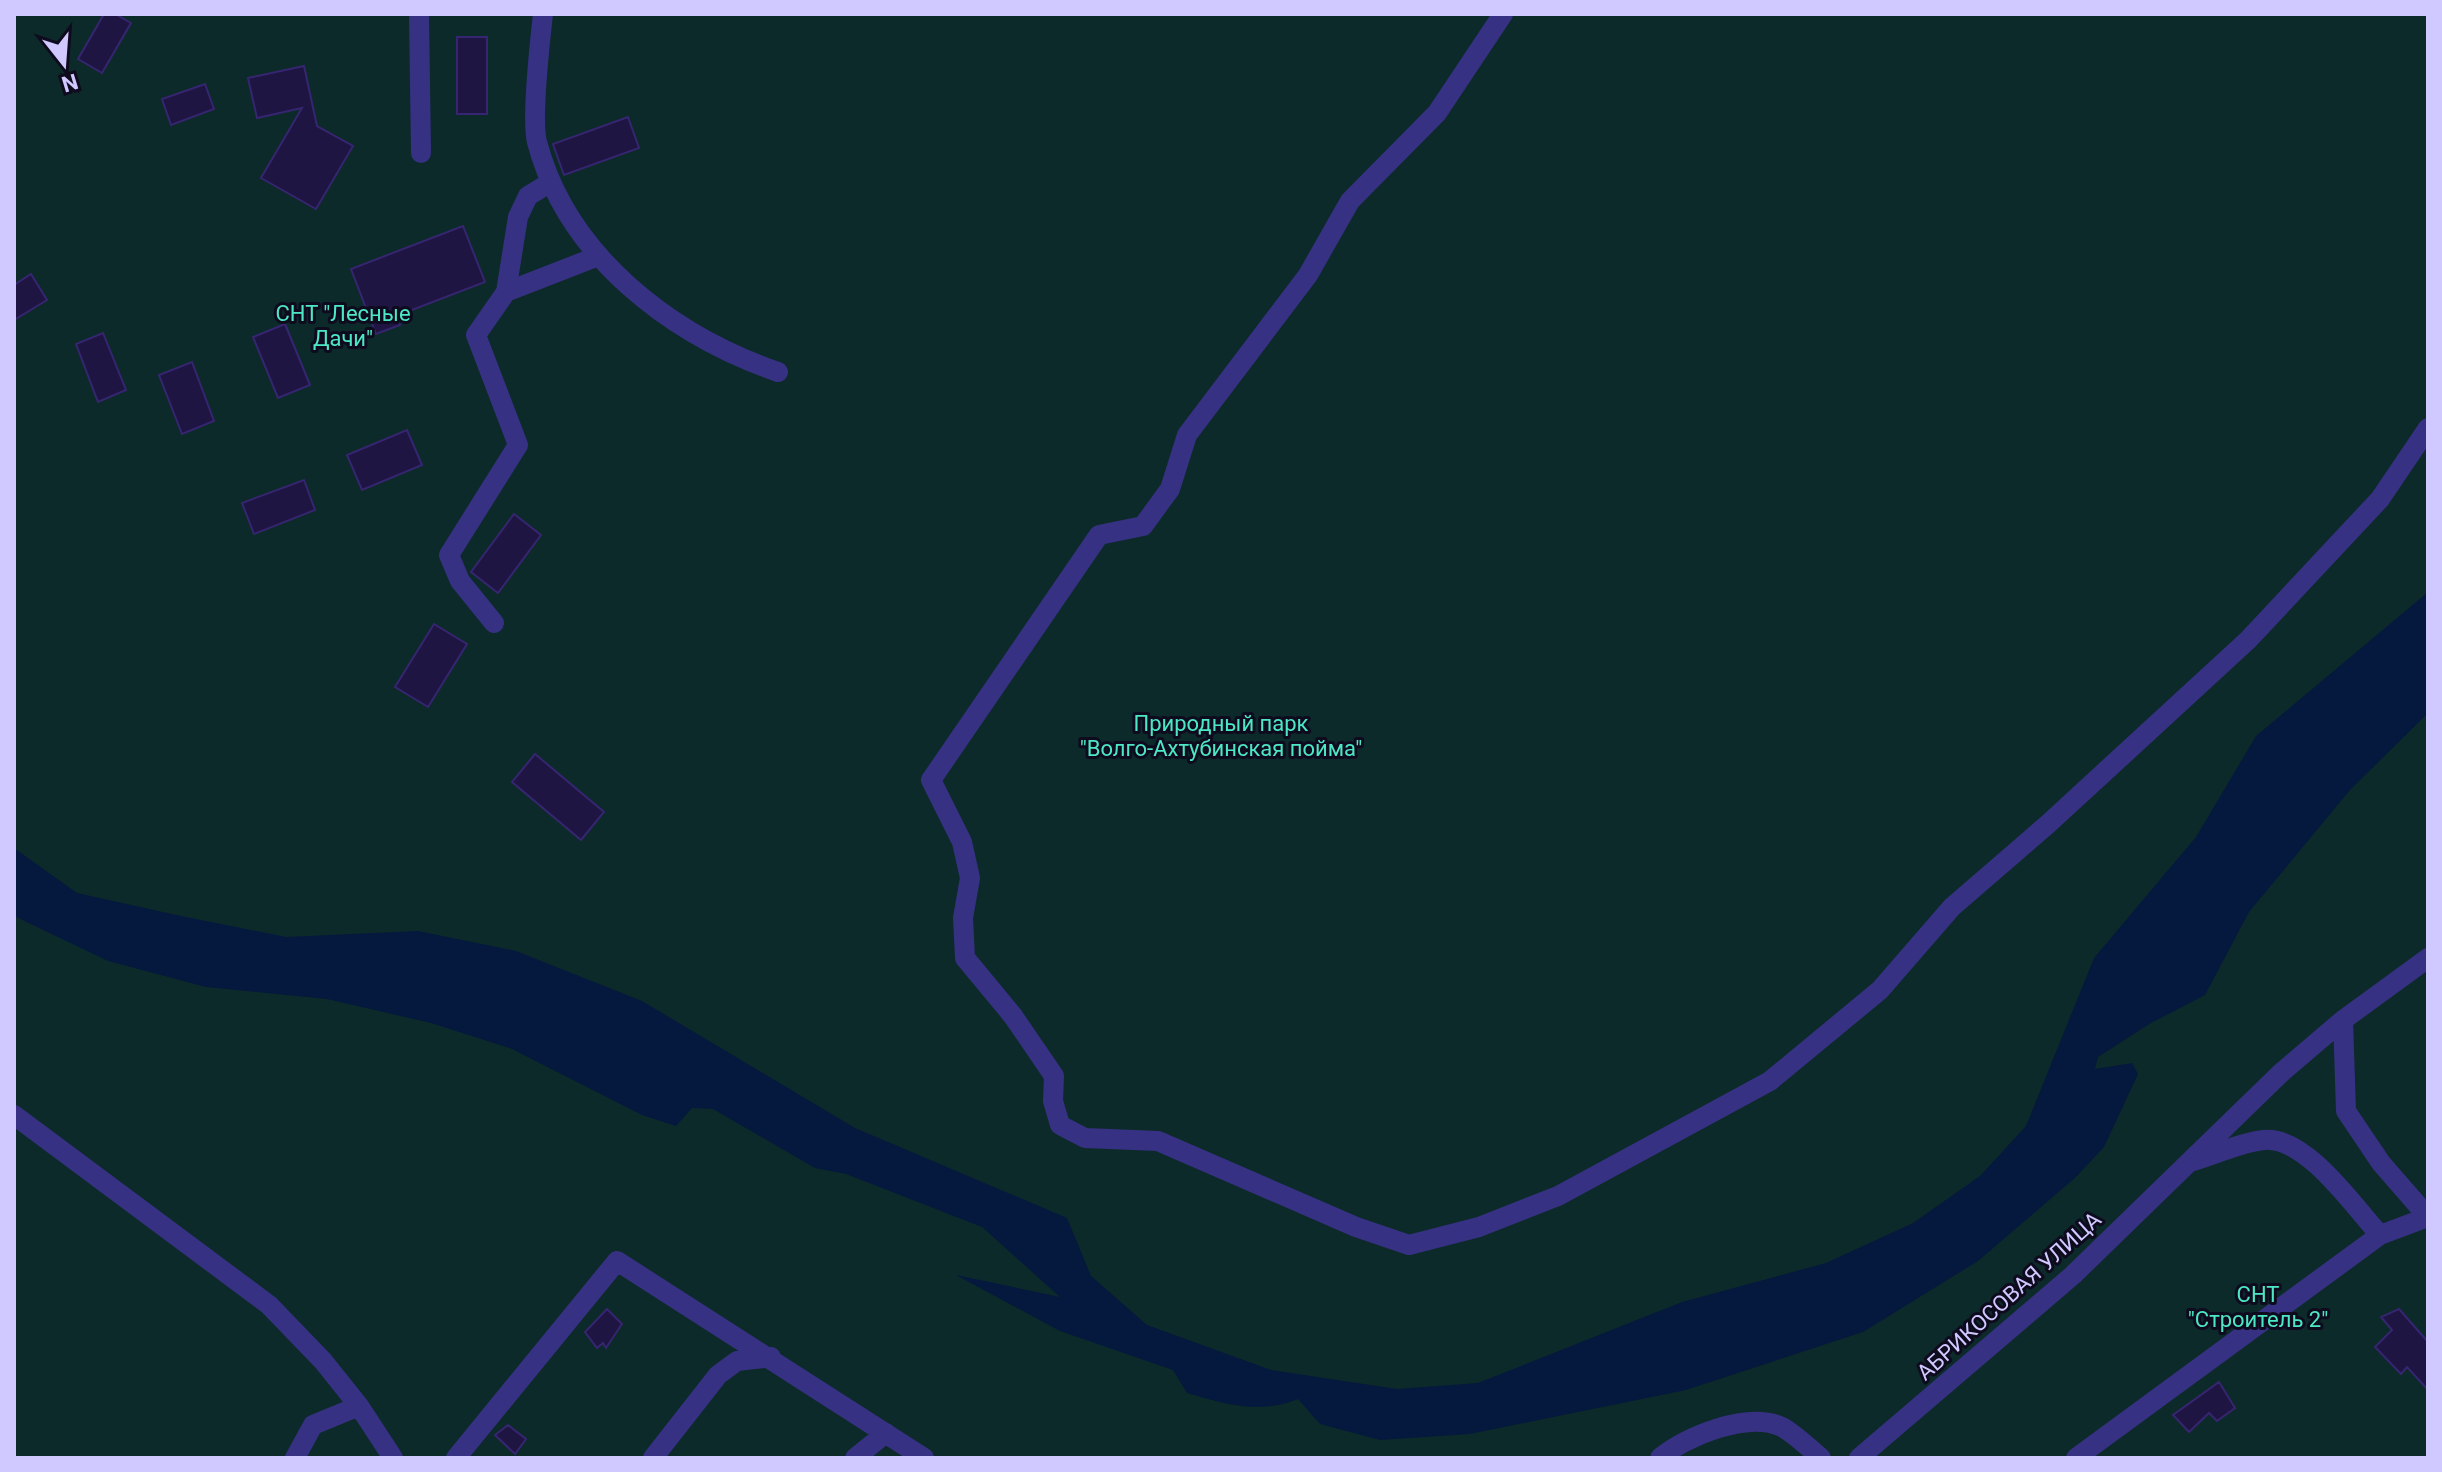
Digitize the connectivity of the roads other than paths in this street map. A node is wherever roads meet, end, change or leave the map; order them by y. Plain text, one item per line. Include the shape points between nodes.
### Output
1 (419, 14) edge
2 (543, 14) edge
3 (1503, 14) edge
4 (421, 153) dead end
5 (551, 182) junction
6 (596, 257) junction
7 (506, 292) junction
8 (778, 372) dead end
9 (2428, 428) edge
10 (494, 623) dead end
11 (2428, 958) edge
12 (2343, 1020) junction
13 (14, 1115) edge
14 (2186, 1164) junction
15 (2428, 1217) edge
16 (2380, 1235) junction
17 (771, 1357) junction
18 (359, 1406) junction
19 (886, 1433) junction
20 (1661, 1457) edge
21 (295, 1458) edge
22 (393, 1458) edge
23 (456, 1458) edge
24 (653, 1458) edge
25 (855, 1458) edge
26 (924, 1458) edge
27 (1821, 1458) edge
28 (1859, 1458) edge
29 (2076, 1458) edge

1 - 4 street
2 - 5 street via 536,138
3 - 9 street via 1437,113 1350,201 1308,275 1187,435 1170,489 1143,526 1099,535 931,780 962,842 970,878 963,918 965,958 1054,1076 1053,1101 1060,1125 1085,1138 1158,1141 1409,1245 1492,1222 1558,1196 1630,1158 1770,1081 1880,990 1952,907 2248,640 2380,499
5 - 6 street
5 - 7 street via 528,196 518,217
6 - 7 street
6 - 8 street via 648,303 696,334 733,357
7 - 10 street via 476,335 518,445 449,555 460,581
11 - 12 street, АБРИКОСОВАЯ УЛИЦА
12 - 14 street, АБРИКОСОВАЯ УЛИЦА
12 - 15 street via 2346,1111 2381,1163
13 - 18 street via 269,1305
14 - 16 street via 2265,1140 2291,1144
14 - 28 street, АБРИКОСОВАЯ УЛИЦА via 2073,1275
15 - 16 street
16 - 29 street
17 - 19 street
17 - 23 street via 617,1261
17 - 24 street via 737,1361 718,1375
18 - 21 street via 313,1425
18 - 22 street
19 - 25 street
19 - 26 street
20 - 27 street via 1692,1436 1736,1423 1780,1426

